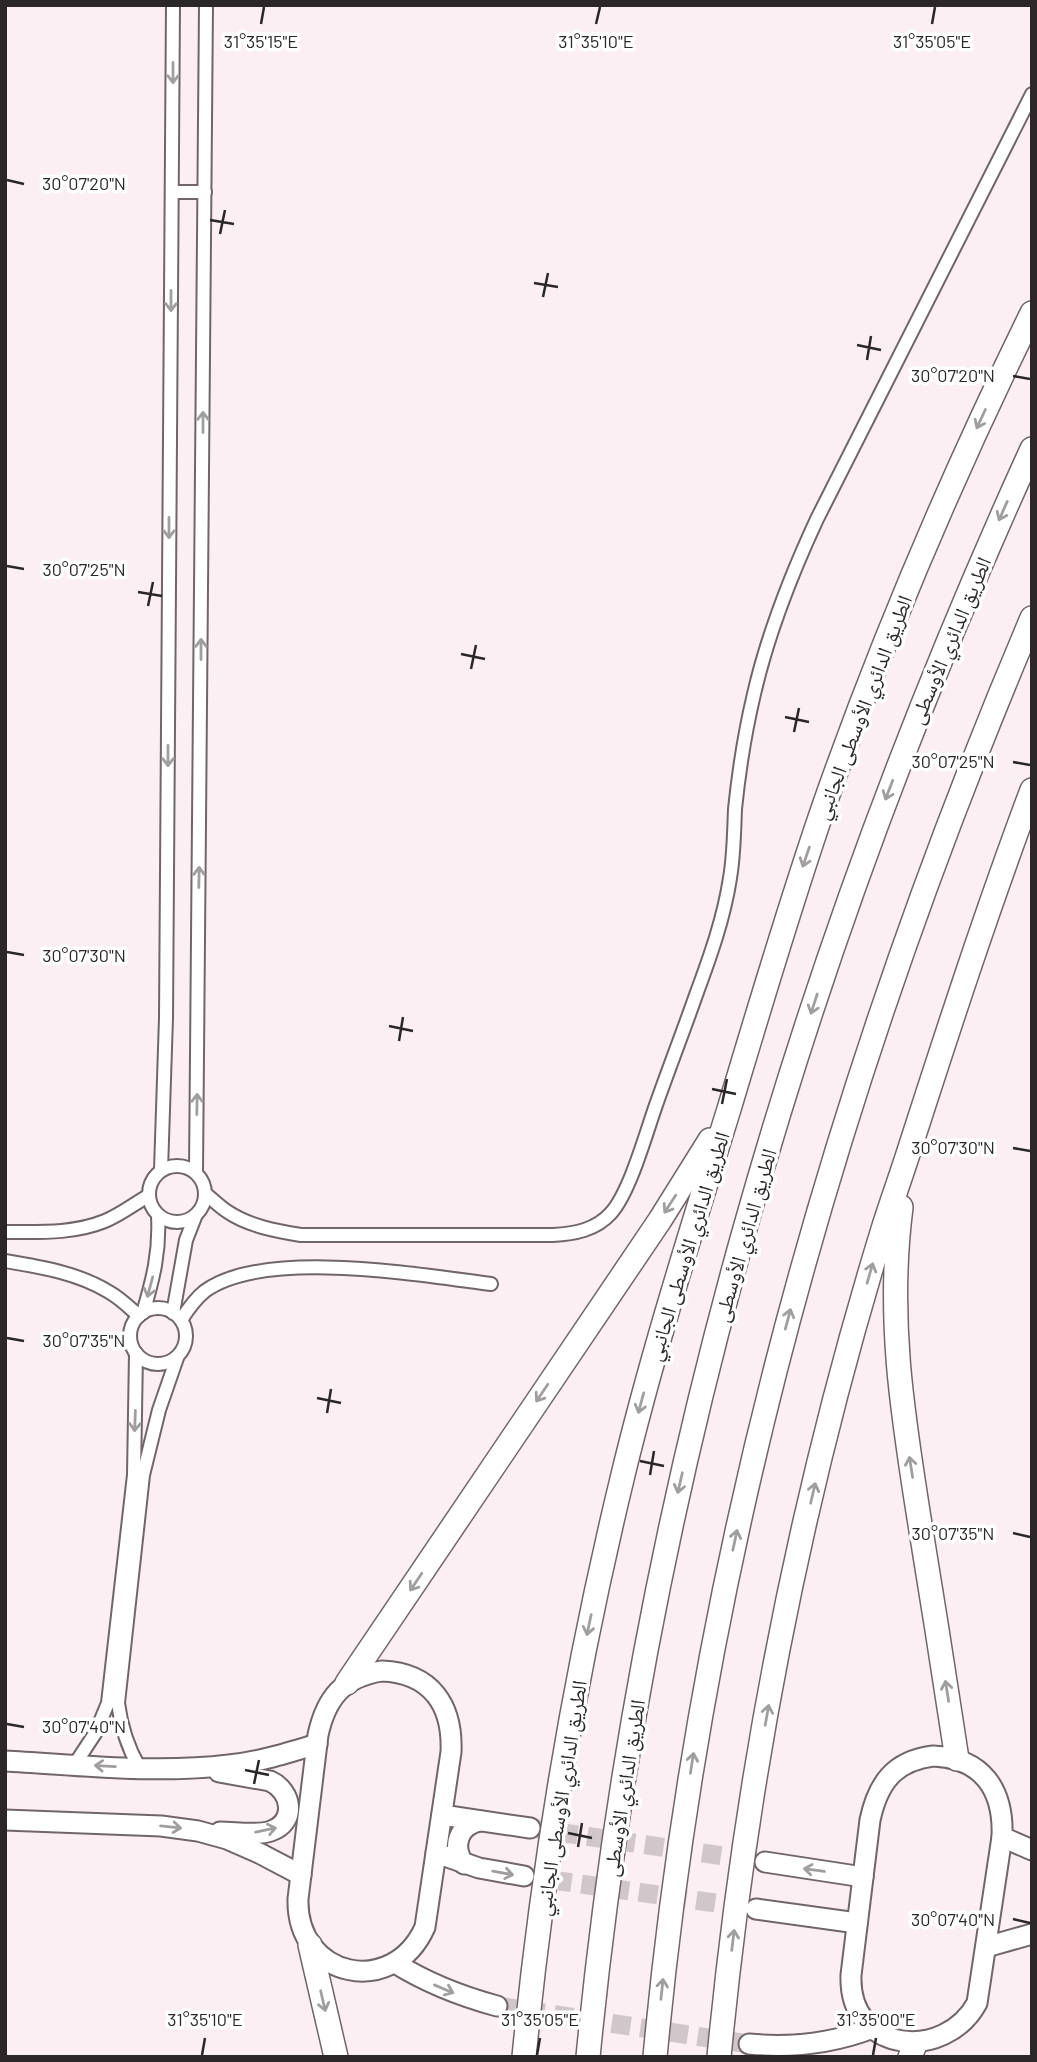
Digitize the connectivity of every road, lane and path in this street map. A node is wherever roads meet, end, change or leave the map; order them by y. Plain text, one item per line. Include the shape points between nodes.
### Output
1 (173, 5) edge
2 (206, 5) edge
3 (1032, 94) edge
4 (172, 192) junction
5 (205, 192) junction
6 (1032, 313) edge
7 (1032, 449) edge
8 (1032, 618) edge
9 (1032, 790) edge
10 (730, 1104) junction
11 (909, 1152) junction
12 (161, 1170) junction
13 (196, 1172) junction
14 (206, 1194) junction
15 (148, 1196) junction
16 (159, 1216) junction
17 (195, 1217) junction
18 (5, 1232) edge
19 (5, 1261) edge
20 (491, 1284) dead end
21 (141, 1314) junction
22 (177, 1316) junction
23 (136, 1353) junction
24 (177, 1358) junction
25 (347, 1683) junction
26 (317, 1744) junction
27 (957, 1759) junction
28 (5, 1761) edge
29 (75, 1764) junction
30 (139, 1767) junction
31 (195, 1769) junction
32 (442, 1815) junction
33 (5, 1820) edge
34 (480, 1821) junction
35 (530, 1828) tunnel mouth
36 (198, 1831) junction
37 (1002, 1837) junction
38 (1032, 1850) edge
39 (436, 1853) junction
40 (765, 1862) tunnel mouth
41 (464, 1864) junction
42 (301, 1875) junction
43 (524, 1876) tunnel mouth
44 (863, 1877) junction
45 (756, 1909) tunnel mouth
46 (857, 1923) junction
47 (1032, 1934) edge
48 (310, 1945) junction
49 (986, 1947) junction
50 (395, 1963) junction
51 (496, 2006) tunnel mouth
52 (870, 2029) junction
53 (749, 2044) tunnel mouth
54 (912, 2052) edge
55 (336, 2057) edge
56 (524, 2057) edge
57 (588, 2057) edge
58 (655, 2057) edge
59 (719, 2057) edge

1 -> 4 street
2 - 5 street
3 - 14 street via 787,586 745,734 725,907 636,1161 611,1213 574,1234 301,1235 251,1223
4 - 5 street
4 -> 12 street
13 -> 5 street
6 -> 10 highway, الطريق الدائري الأوسطى الجانبي via 944,501 854,723 800,874
7 -> 57 highway, الطريق الدائري الأوسطى via 883,803 818,991 737,1253 690,1440 643,1665 610,1868
58 -> 8 highway via 698,1727 729,1566 778,1356 818,1209 890,985 948,825
9 - 11 highway
10 -> 25 highway via 675,1197
10 -> 56 highway, الطريق الدائري الأوسطى الجانبي via 662,1328 602,1567 558,1795
27 -> 11 highway via 898,1366 895,1265
59 -> 11 highway via 750,1812 791,1589 843,1369
12 - 13 street via 179,1166
12 - 15 street
13 - 14 street
14 - 17 street
15 - 16 street
15 - 18 street via 107,1221 81,1229
16 - 17 street via 176,1223
16 -> 21 street via 157,1261
17 - 22 street via 187,1240
19 - 21 street via 87,1280
20 - 22 street via 380,1271 269,1270 226,1280
21 - 22 street via 153,1308
21 - 23 street via 130,1333
22 - 24 street via 186,1330 186,1340
23 - 24 street via 155,1363
23 -> 29 street via 134,1475 108,1703
24 - 30 street via 143,1475 118,1703 121,1726
25 - 26 main road via 330,1701
25 - 32 main road via 370,1673 394,1672 418,1679 436,1695 451,1728
26 - 31 main road via 269,1758
26 - 42 main road
27 - 37 main road via 979,1771 994,1790 1002,1813
27 - 44 main road via 921,1757 899,1768 882,1785 870,1820
28 - 29 main road
30 -> 29 main road
30 - 31 main road
36 -> 31 main road via 272,1831 285,1821 289,1805 283,1790 270,1781
32 - 34 main road
32 - 39 main road
33 -> 36 main road
34 - 35 main road
34 - 41 main road via 463,1829 458,1840
36 - 42 main road via 228,1839
37 - 38 main road
37 - 49 main road
39 - 41 main road
39 - 50 main road via 425,1927 413,1948
44 -> 40 main road
41 -> 43 main road
42 - 48 main road via 298,1911
44 - 46 main road
45 - 46 main road
46 - 52 main road via 850,1987 856,2010
47 - 49 main road
48 - 50 main road via 327,1961 349,1970 373,1971
48 -> 55 highway
49 - 54 main road via 977,2003 965,2023 948,2039
50 -> 51 main road via 454,1993
52 - 53 main road via 819,2043
52 - 54 main road

